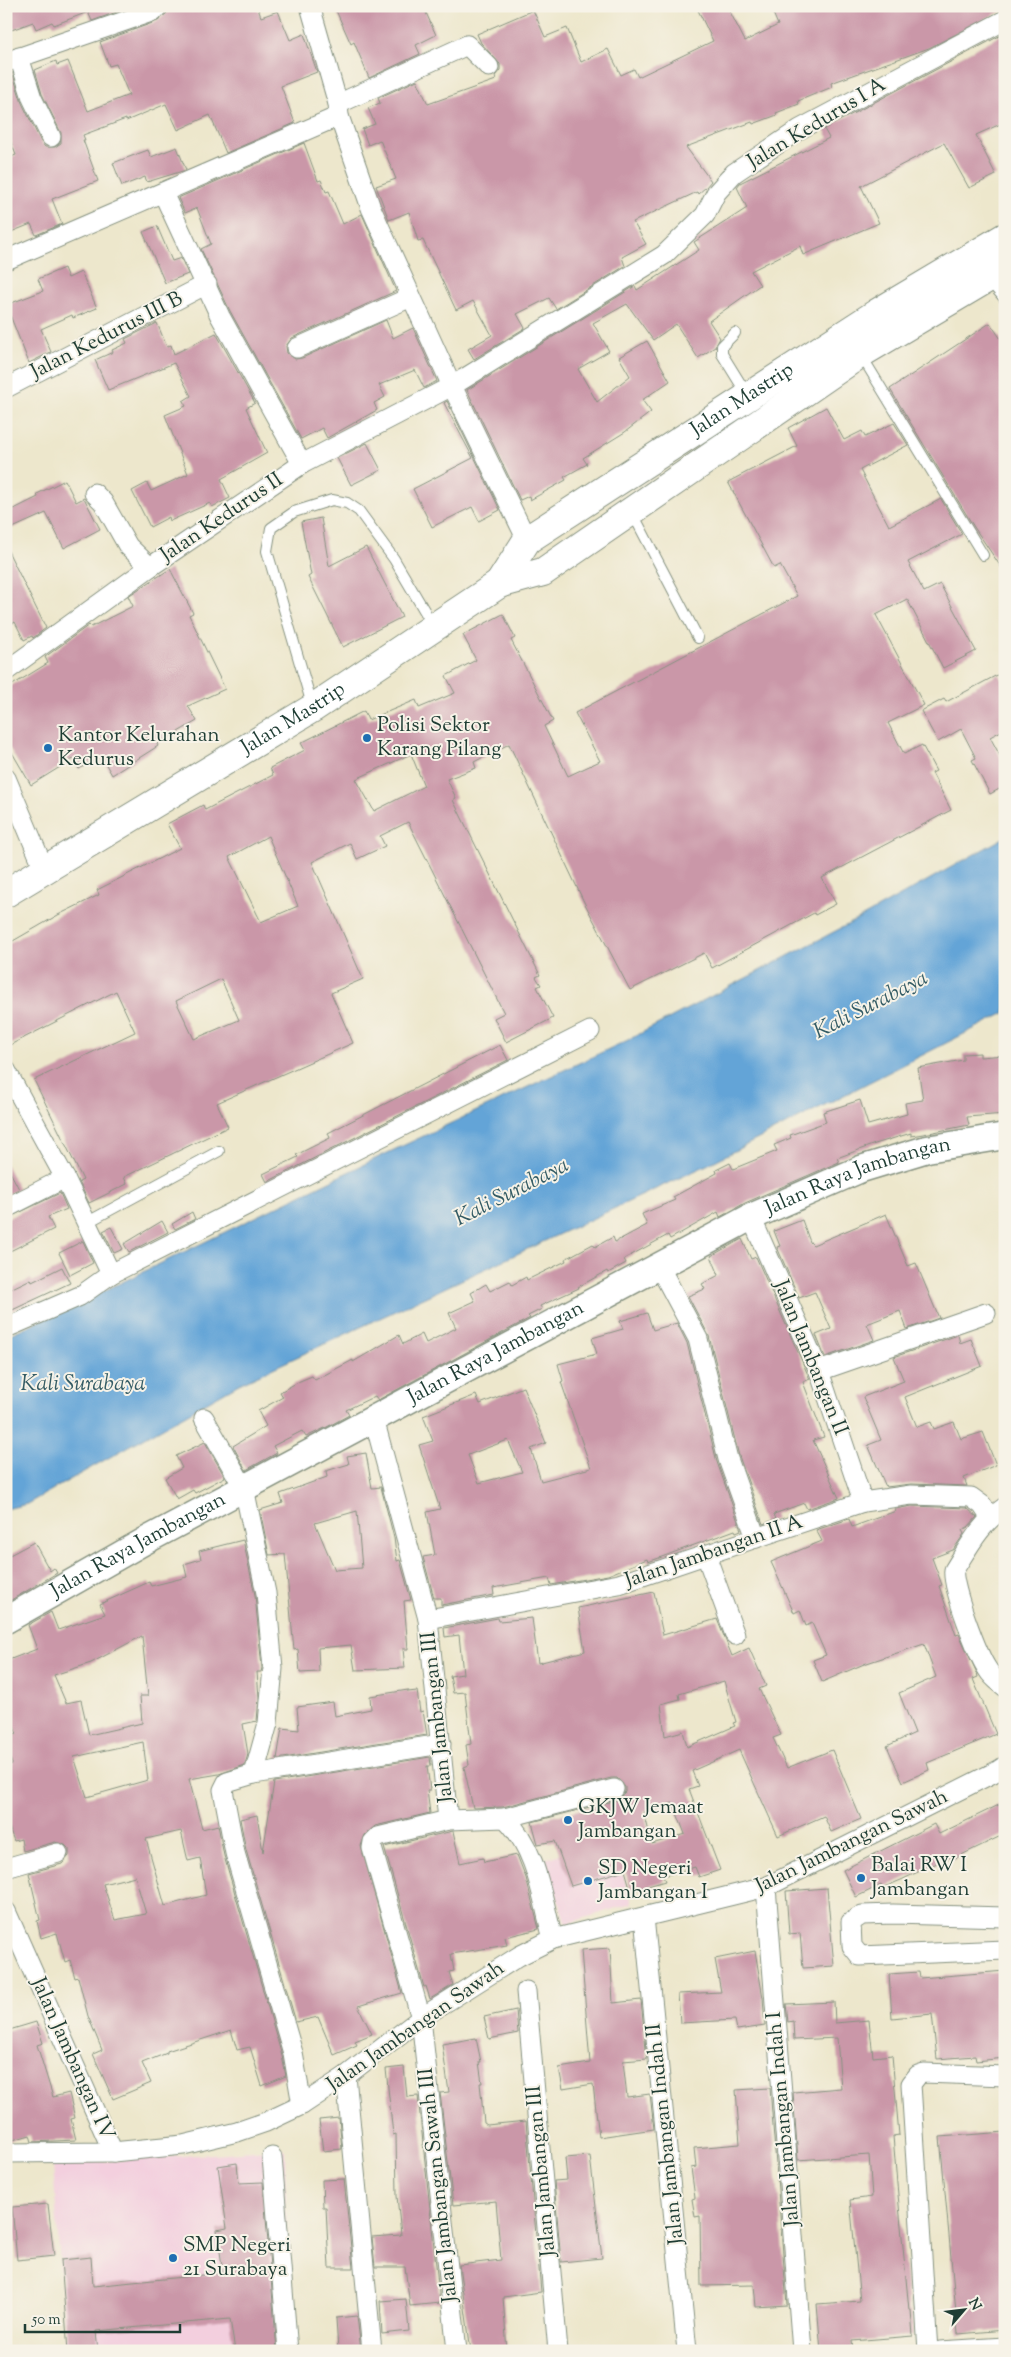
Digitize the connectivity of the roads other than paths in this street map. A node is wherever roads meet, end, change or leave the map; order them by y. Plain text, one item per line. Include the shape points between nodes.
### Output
1 (158, 6) edge
2 (310, 6) edge
3 (1005, 20) edge
4 (12, 60) edge
5 (489, 68) dead end
6 (339, 110) junction
7 (51, 137) dead end
8 (163, 193) junction
9 (1005, 236) edge
10 (6, 260) edge
11 (996, 273) edge
12 (207, 284) junction
13 (411, 297) junction
14 (1005, 299) edge
15 (735, 333) dead end
16 (297, 348) dead end
17 (860, 354) junction
18 (452, 386) junction
19 (6, 388) edge
20 (748, 396) junction
21 (302, 464) junction
22 (94, 493) dead end
23 (632, 511) junction
24 (527, 540) junction
25 (983, 555) dead end
26 (150, 567) junction
27 (499, 584) junction
28 (434, 628) junction
29 (698, 638) dead end
30 (6, 671) edge
31 (313, 708) junction
32 (6, 778) edge
33 (46, 871) junction
34 (6, 894) edge
35 (590, 1031) dead end
36 (6, 1070) edge
37 (1005, 1136) edge
38 (219, 1152) dead end
39 (64, 1178) junction
40 (6, 1208) edge
41 (751, 1217) junction
42 (86, 1223) junction
43 (659, 1266) junction
44 (111, 1274) junction
45 (986, 1313) dead end
46 (6, 1328) edge
47 (820, 1370) junction
48 (204, 1418) dead end
49 (374, 1419) junction
50 (244, 1488) junction
51 (863, 1502) junction
52 (997, 1512) edge
53 (756, 1538) junction
54 (706, 1555) junction
55 (428, 1619) junction
56 (6, 1620) edge
57 (735, 1635) dead end
58 (1005, 1687) edge
59 (441, 1744) junction
60 (1005, 1766) edge
61 (254, 1774) junction
62 (614, 1789) dead end
63 (505, 1818) junction
64 (448, 1820) junction
65 (58, 1852) dead end
66 (6, 1868) edge
67 (766, 1887) junction
68 (6, 1911) edge
69 (644, 1917) junction
70 (1005, 1917) edge
71 (11, 1932) edge
72 (553, 1939) junction
73 (1005, 1950) edge
74 (526, 1991) dead end
75 (421, 2018) junction
76 (346, 2076) junction
77 (1005, 2076) edge
78 (302, 2105) junction
79 (113, 2152) junction
80 (6, 2153) edge
81 (272, 2157) dead end
82 (1005, 2347) edge
83 (288, 2351) edge
84 (372, 2351) edge
85 (456, 2351) edge
86 (558, 2351) edge
87 (687, 2351) edge
88 (802, 2351) edge
89 (928, 2351) edge
90 (940, 2351) edge

1 - 4 street via 154,11
2 - 6 street
3 - 18 street, Jalan Kedurus I A via 800,129 734,173 716,193 705,214 664,255
4 - 7 street
5 - 6 street via 467,45
6 - 8 street
6 - 13 street via 371,208
8 - 10 street
8 - 12 street, Jalan Kedurus III B
9 - 20 main road, Jalan Mastrip via 877,312
11 - 14 lane
11 - 17 main road, Jalan Mastrip
12 - 19 street, Jalan Kedurus III B
12 - 21 street, Jalan Kedurus III B via 220,316
13 - 16 street
13 - 18 street
15 - 20 lane via 722,346 722,354
17 - 23 main road, Jalan Mastrip
17 - 25 lane
18 - 21 street, Jalan Kedurus II
18 - 24 street
20 - 24 main road, Jalan Mastrip
21 - 26 street, Jalan Kedurus II
22 - 26 street via 103,502 128,546
23 - 27 main road, Jalan Mastrip via 543,572
23 - 29 lane
24 - 27 main road, Jalan Mastrip
26 - 30 street, Jalan Kedurus II
27 - 28 main road, Jalan Mastrip
28 - 31 main road, Jalan Mastrip
28 - 31 lane via 394,559 358,511 347,503 332,500 294,512 271,528 267,551
31 - 33 main road, Jalan Mastrip
32 - 33 street
33 - 34 main road, Jalan Mastrip
35 - 44 street
36 - 39 street
37 - 41 main road, Jalan Raya Jambangan via 927,1149 861,1169
38 - 42 lane
39 - 40 street
39 - 42 street
41 - 43 main road, Jalan Raya Jambangan
41 - 47 street, Jalan Jambangan II
42 - 44 street
43 - 49 main road, Jalan Raya Jambangan
43 - 53 street via 698,1339 728,1458
44 - 46 street via 80,1296
45 - 47 street
47 - 51 street, Jalan Jambangan II
48 - 50 street
49 - 50 main road, Jalan Raya Jambangan
49 - 55 street, Jalan Jambangan III
50 - 56 main road, Jalan Raya Jambangan
50 - 61 street via 266,1593 273,1668 268,1723
51 - 52 street, Jalan Jambangan II A via 911,1494 971,1497
51 - 53 street, Jalan Jambangan II A
52 - 58 street via 973,1538 953,1576 956,1594 987,1670
53 - 54 street, Jalan Jambangan II A
54 - 55 street, Jalan Jambangan II A via 619,1584
54 - 57 street
55 - 59 street, Jalan Jambangan III
59 - 61 street
59 - 64 street, Jalan Jambangan III
60 - 67 street, Jalan Jambangan Sawah
61 - 78 street via 227,1782 225,1802 235,1853 293,2052
62 - 63 street
63 - 64 street
63 - 72 street via 532,1860
64 - 75 street, Jalan Jambangan III via 378,1837 372,1848
65 - 66 street
67 - 69 street, Jalan Jambangan Sawah
67 - 88 street, Jalan Jambangan Indah I
68 - 71 street, Jalan Jambangan IV
69 - 72 street, Jalan Jambangan Sawah
69 - 87 street, Jalan Jambangan Indah II
70 - 73 street via 862,1915 851,1922 852,1946 860,1956
71 - 79 street, Jalan Jambangan IV
72 - 75 street, Jalan Jambangan Sawah via 519,1956
74 - 86 street, Jalan Jambangan III
75 - 76 street, Jalan Jambangan Sawah
75 - 85 street, Jalan Jambangan Sawah III
76 - 78 street, Jalan Jambangan Sawah
76 - 84 street
77 - 89 street via 924,2073 911,2084
78 - 79 street, Jalan Jambangan Sawah via 237,2132 183,2144
79 - 80 street, Jalan Jambangan Sawah
81 - 83 street
82 - 90 street

